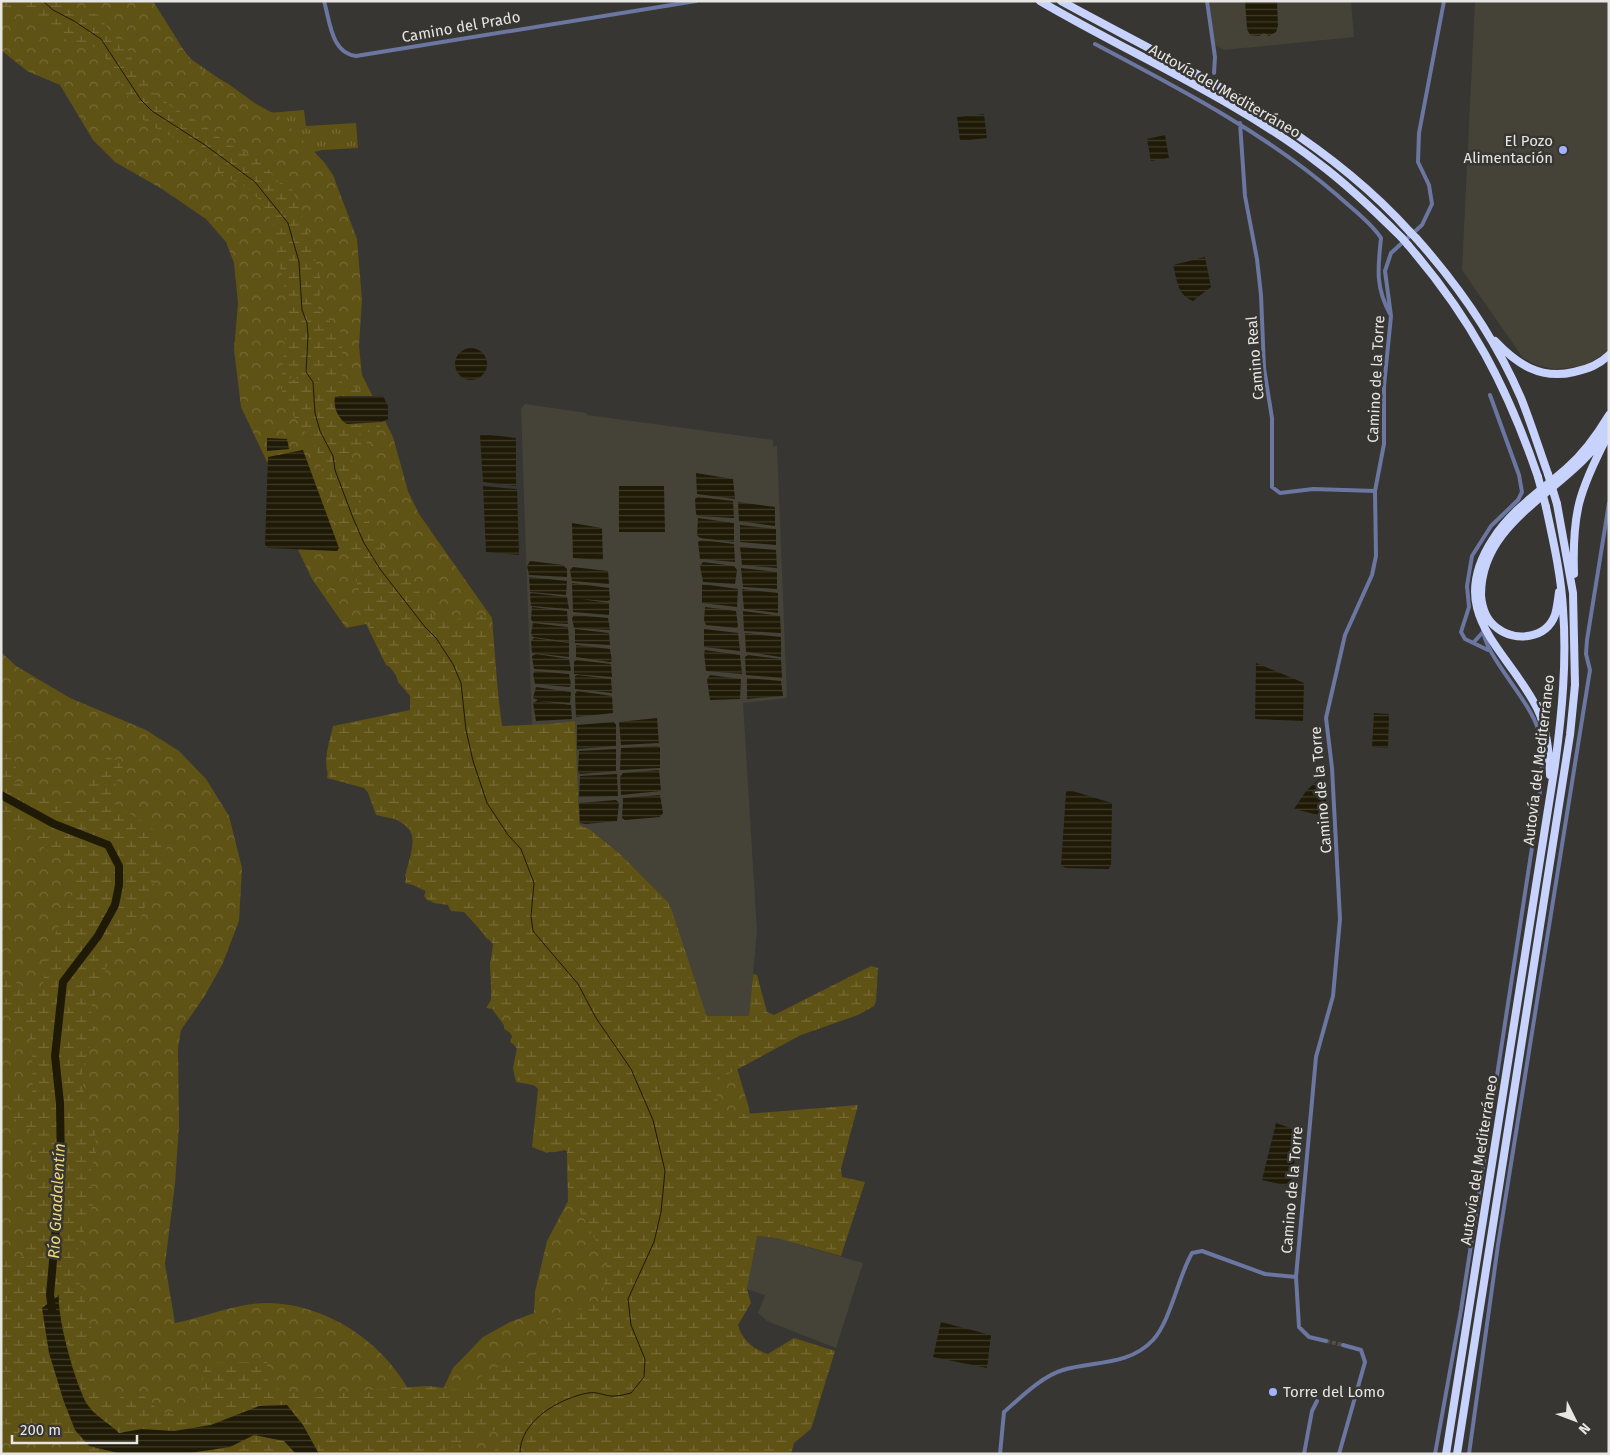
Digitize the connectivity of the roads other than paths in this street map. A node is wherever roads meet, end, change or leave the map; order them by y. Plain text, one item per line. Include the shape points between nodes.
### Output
1 (324, 1) edge
2 (696, 1) edge
3 (1040, 1) edge
4 (1061, 1) edge
5 (1207, 1) edge
6 (1444, 1) edge
7 (1095, 44) dead end
8 (1214, 73) dead end
9 (1240, 123) junction
10 (1391, 316) junction
11 (1486, 332) junction
12 (1609, 355) edge
13 (1490, 395) dead end
14 (1609, 415) edge
15 (1609, 427) edge
16 (1609, 434) edge
17 (1375, 491) junction
18 (1609, 503) edge
19 (1560, 586) junction
20 (1573, 594) junction
21 (1483, 630) junction
22 (1474, 642) junction
23 (1488, 642) junction
24 (1490, 652) junction
25 (1498, 656) junction
26 (1505, 665) junction
27 (1550, 795) junction
28 (1296, 1277) junction
29 (1326, 1341) tunnel mouth
30 (1342, 1345) tunnel mouth
31 (1318, 1401) dead end
32 (1000, 1454) edge
33 (1304, 1454) edge
34 (1340, 1454) edge
35 (1434, 1454) edge
36 (1446, 1454) edge
37 (1457, 1454) edge
38 (1469, 1454) edge

1 - 2 street, Camino del Prado via 339,48 349,55 363,56
3 - 19 highway, Autovía del Mediterráneo, bridge via 1273,132 1316,161 1402,238 1462,315 1490,360 1514,411 1546,507
4 - 11 highway, Autovía del Mediterráneo, bridge via 1276,121 1345,170 1416,238
5 - 8 street via 1215,57
6 - 10 street, Camino de la Torre via 1419,133 1418,162 1429,184 1432,204 1422,225 1391,253 1387,262
7 - 9 street
9 - 10 street via 1302,166 1378,234 1381,238 1377,279
9 - 17 street, Camino Real via 1245,196 1257,259 1264,368 1272,418 1272,487 1280,493 1313,489
10 - 17 street, Camino de la Torre via 1384,386 1384,444
11 - 12 highway via 1519,363 1551,375 1593,367
11 - 20 highway, Autovía del Mediterráneo, bridge via 1521,397 1548,474 1557,504
13 - 22 street via 1522,492 1491,526 1472,556 1467,586 1469,607 1461,632 1465,639
14 - 21 highway via 1584,451 1508,518 1492,539 1481,560 1476,583 1476,607
15 - 19 highway via 1583,462 1518,517 1493,548 1481,586 1485,614 1492,624 1508,634 1526,637 1537,633 1554,616
16 - 20 highway via 1583,487 1576,511
17 - 28 street, Camino de la Torre via 1374,566 1345,635 1326,718 1332,768 1340,919 1333,996 1316,1058
18 - 38 street via 1587,640 1590,670 1499,1236
19 - 27 highway, Autovía del Mediterráneo via 1565,671
20 - 37 highway, Autovía del Mediterráneo via 1575,685 1570,735
21 - 22 street
21 - 23 highway
22 - 23 street
22 - 24 street
23 - 24 street
23 - 25 highway
24 - 25 street
25 - 26 highway
26 - 27 highway via 1537,708 1543,724 1549,757
26 - 35 street via 1538,729 1542,766 1539,802 1461,1310
27 - 36 highway, Autovía del Mediterráneo
28 - 29 street, Camino de la Torre via 1299,1327 1309,1337
28 - 32 street via 1265,1274 1197,1250 1189,1258 1153,1340 1134,1354 1064,1370 1043,1381 1004,1412
30 - 34 street via 1360,1350 1365,1362
31 - 33 street via 1312,1411

